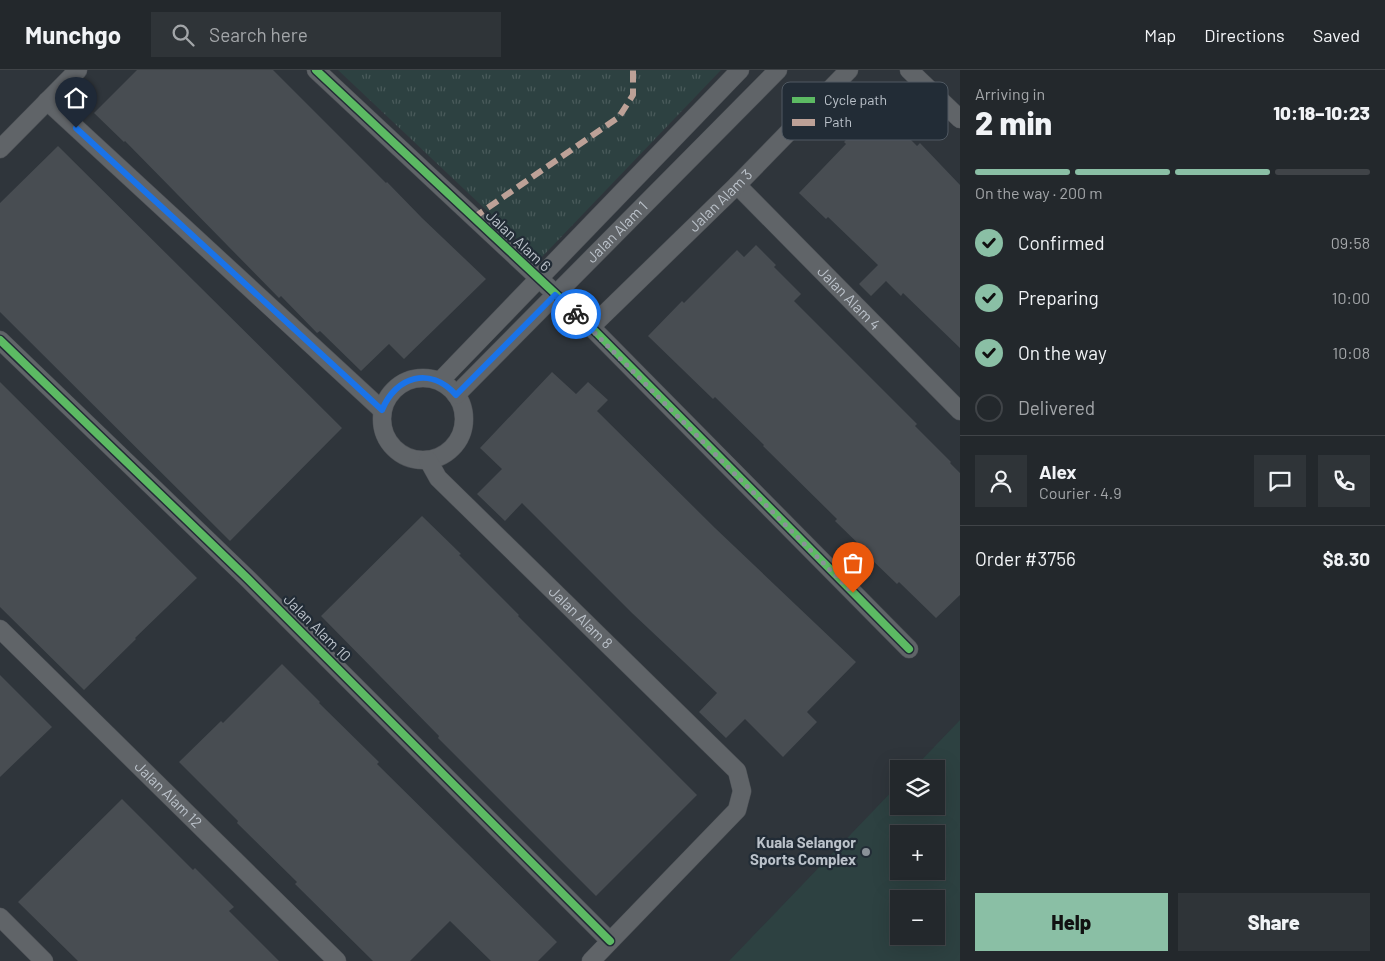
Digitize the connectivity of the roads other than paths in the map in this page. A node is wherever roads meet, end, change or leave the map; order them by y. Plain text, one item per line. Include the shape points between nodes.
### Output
1 (78, 70) edge
2 (316, 70) edge
3 (740, 70) edge
4 (778, 70) edge
5 (849, 70) edge
6 (909, 70) edge
7 (837, 82) edge
8 (921, 82) edge
9 (47, 101) junction
10 (948, 107) edge
11 (960, 119) edge
12 (782, 139) edge
13 (0, 148) edge
14 (737, 185) junction
15 (538, 279) junction
16 (555, 295) junction
17 (591, 327) junction
18 (0, 340) edge
19 (440, 381) junction
20 (456, 395) junction
21 (382, 410) junction
22 (960, 411) edge
23 (428, 460) junction
24 (0, 629) edge
25 (909, 648) dead end
26 (0, 917) edge
27 (610, 941) junction
28 (44, 961) edge
29 (337, 961) edge
30 (590, 961) edge

1 - 9 street
2 - 15 street, Jalan Alam 6
3 - 15 street, Jalan Alam 1
4 - 16 street, Jalan Alam 1
5 - 7 street, Jalan Alam 3
6 - 8 street
9 - 13 street
9 - 21 street
10 - 11 street
12 - 14 street, Jalan Alam 3
14 - 17 street, Jalan Alam 3
14 - 22 street, Jalan Alam 4
15 - 16 street, Jalan Alam 6
15 - 19 street, Jalan Alam 1
16 - 17 street, Jalan Alam 6
16 - 20 street, Jalan Alam 1
17 - 25 street, Jalan Alam 6
18 - 27 street, Jalan Alam 10 via 247,578
19 - 20 street
19 - 21 street via 422,378 404,382 394,389
20 - 23 street via 464,421 461,435 453,447
21 - 23 street via 385,436 392,447 403,455
23 - 27 street, Jalan Alam 8 via 438,478 737,771 742,792 737,810
24 - 29 street, Jalan Alam 12
26 - 28 street
27 - 30 street

